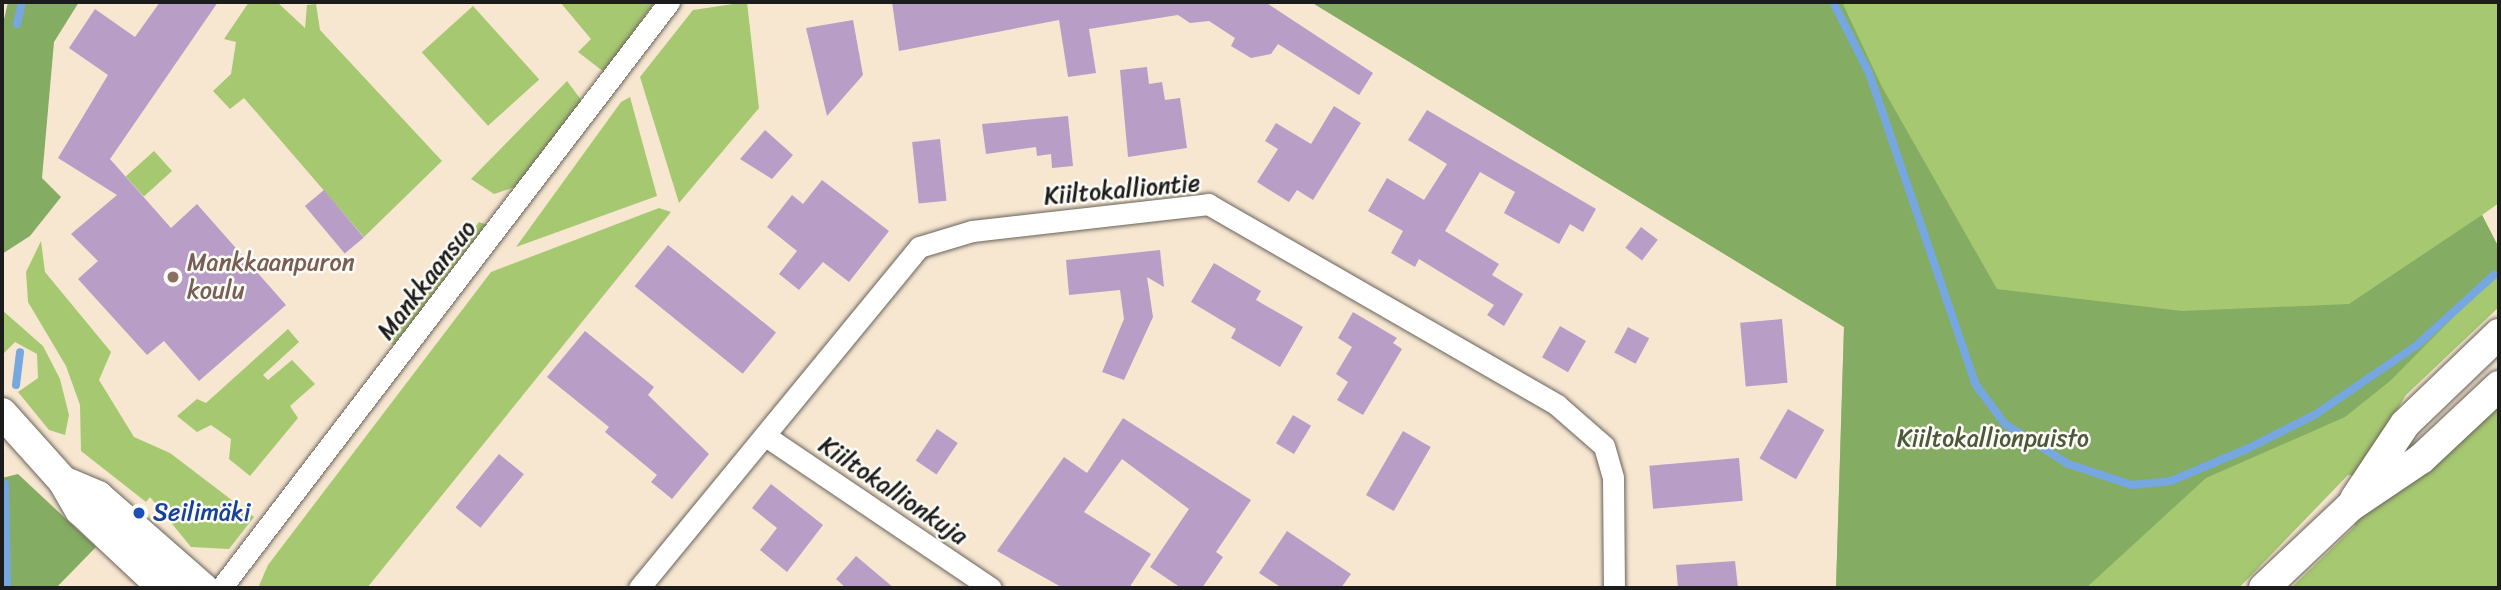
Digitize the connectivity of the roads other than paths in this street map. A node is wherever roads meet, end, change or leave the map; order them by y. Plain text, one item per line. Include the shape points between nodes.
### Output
1 (669, 2) edge
2 (2499, 334) edge
3 (2499, 386) edge
4 (2, 413) edge
5 (767, 438) junction
6 (63, 481) junction
7 (2351, 506) junction
8 (163, 588) edge
9 (203, 588) edge
10 (221, 588) edge
11 (639, 588) edge
12 (991, 588) edge
13 (1614, 588) edge
14 (2264, 588) edge

1 - 10 street, Mankkaansuo
2 - 7 main road via 2404,424
3 - 7 main road via 2421,459
4 - 6 main road
5 - 11 street, Kiiltokalliontie
5 - 12 street, Kiiltokallionkuja
5 - 13 street, Kiiltokalliontie via 919,247 972,231 1208,204 1557,405 1604,446 1613,477
6 - 8 main road via 80,510
6 - 9 main road via 98,496
7 - 14 main road

